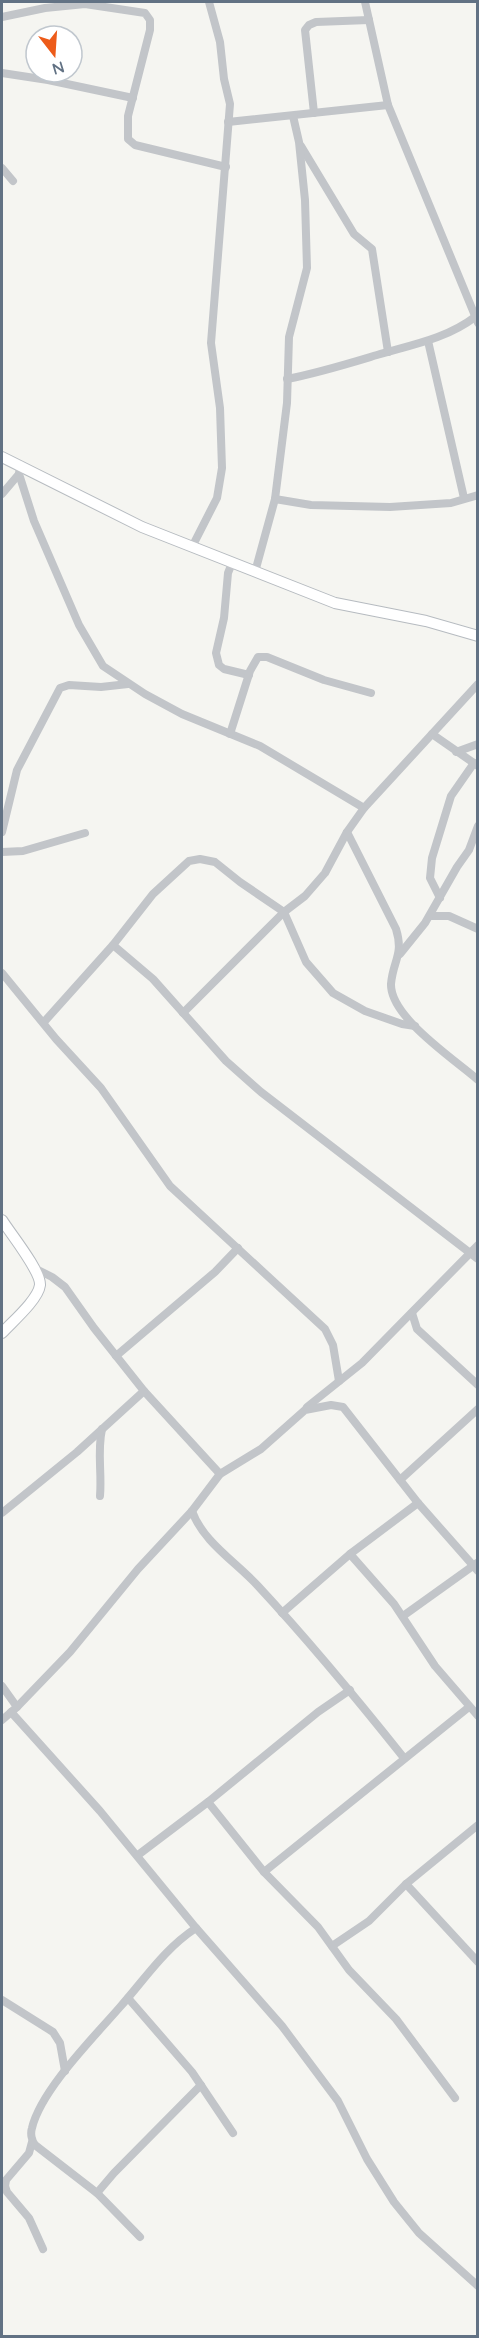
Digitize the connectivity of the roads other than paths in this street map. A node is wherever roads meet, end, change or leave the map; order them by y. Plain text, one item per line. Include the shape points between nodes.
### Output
1 (208, 2) edge
2 (365, 2) edge
3 (46, 5) edge
4 (2, 17) edge
5 (369, 20) junction
6 (2, 73) edge
7 (133, 98) junction
8 (388, 105) junction
9 (314, 113) junction
10 (293, 116) junction
11 (228, 122) junction
12 (299, 142) junction
13 (226, 166) junction
14 (2, 168) edge
15 (13, 181) dead end
16 (476, 320) edge
17 (428, 340) junction
18 (388, 352) junction
19 (288, 379) junction
20 (2, 457) edge
21 (19, 469) junction
22 (2, 494) edge
23 (477, 495) edge
24 (464, 498) junction
25 (275, 499) junction
26 (192, 548) junction
27 (232, 563) junction
28 (255, 572) junction
29 (477, 636) edge
30 (249, 675) junction
31 (128, 684) junction
32 (477, 684) edge
33 (371, 693) dead end
34 (230, 734) junction
35 (432, 734) junction
36 (477, 744) edge
37 (456, 752) junction
38 (476, 765) edge
39 (364, 808) junction
40 (477, 826) edge
41 (2, 832) edge
42 (347, 832) junction
43 (85, 833) dead end
44 (2, 852) edge
45 (440, 898) junction
46 (284, 912) junction
47 (430, 916) junction
48 (477, 929) edge
49 (113, 945) junction
50 (398, 956) junction
51 (2, 974) edge
52 (183, 1014) junction
53 (44, 1022) junction
54 (415, 1026) junction
55 (477, 1080) edge
56 (2, 1220) edge
57 (477, 1245) edge
58 (238, 1248) junction
59 (474, 1256) edge
60 (34, 1268) junction
61 (412, 1313) junction
62 (2, 1333) edge
63 (116, 1356) junction
64 (339, 1381) junction
65 (477, 1385) edge
66 (144, 1391) junction
67 (477, 1409) edge
68 (305, 1410) junction
69 (102, 1429) junction
70 (220, 1474) junction
71 (400, 1480) junction
72 (100, 1496) dead end
73 (418, 1503) junction
74 (192, 1511) junction
75 (2, 1513) edge
76 (351, 1554) junction
77 (476, 1566) edge
78 (282, 1612) junction
79 (403, 1617) junction
80 (2, 1686) edge
81 (351, 1690) junction
82 (469, 1707) junction
83 (14, 1710) junction
84 (477, 1716) edge
85 (2, 1720) edge
86 (404, 1758) junction
87 (208, 1802) junction
88 (476, 1828) edge
89 (138, 1855) junction
90 (264, 1872) junction
91 (406, 1884) junction
92 (196, 1928) junction
93 (332, 1946) junction
94 (477, 1962) edge
95 (128, 1998) junction
96 (2, 2000) edge
97 (65, 2071) junction
98 (201, 2085) junction
99 (455, 2098) dead end
100 (233, 2133) dead end
101 (32, 2142) junction
102 (97, 2193) junction
103 (140, 2237) dead end
104 (43, 2248) dead end
105 (477, 2286) edge

1 - 11 street via 220,42 230,104
2 - 5 street
3 - 4 street
3 - 7 street via 85,4 145,13 150,30
5 - 8 street
5 - 9 street via 316,22 305,30
6 - 7 street
7 - 13 street via 127,131 128,139 135,145
8 - 9 street
8 - 16 street
9 - 10 street
10 - 11 street
10 - 12 street
11 - 13 street
12 - 18 street via 354,234 372,249
12 - 19 street via 307,268 289,337
13 - 26 street via 211,343 220,408 222,468 217,498
14 - 15 street
16 - 17 street
17 - 18 street
17 - 24 street
18 - 19 street
19 - 25 street
20 - 21 street
21 - 22 street
21 - 26 street
21 - 31 street via 34,521 79,625 103,666
23 - 24 street
24 - 25 street via 444,504 390,507 311,505
25 - 28 street
26 - 27 street
27 - 28 street
27 - 30 street via 216,653 224,669
28 - 29 street via 335,603 426,621
30 - 33 street via 258,657 267,657 324,680
30 - 34 street
31 - 34 street via 182,714
31 - 41 street via 60,688 17,770
32 - 35 street
34 - 39 street via 291,763
35 - 37 street
35 - 39 street
36 - 37 street
37 - 38 street
38 - 45 street via 451,796 432,858 430,878
39 - 42 street
40 - 45 street via 471,845
42 - 46 street via 325,873
42 - 50 street via 396,929 400,942
43 - 44 street via 32,849
45 - 47 street
46 - 49 street via 215,862 189,861 153,894
46 - 52 street
46 - 54 street via 306,962 333,993 364,1011
47 - 48 street via 449,916
47 - 50 street
49 - 52 street via 153,979
49 - 53 street
50 - 54 street via 391,986 404,1015
51 - 53 street
52 - 59 street via 261,1092
53 - 58 street via 101,1088 170,1186
54 - 55 street
56 - 60 street
57 - 59 street
58 - 63 street
58 - 64 street via 325,1329 333,1345
59 - 61 street
60 - 62 street via 40,1284 36,1294
60 - 63 street via 65,1287
61 - 64 street
61 - 65 street via 417,1329
63 - 66 street
64 - 68 street
66 - 69 street
66 - 70 street
67 - 71 street
68 - 70 street via 261,1449
68 - 71 street via 330,1404 343,1407
69 - 72 street
69 - 75 street
70 - 74 street
71 - 73 street
73 - 76 street
73 - 77 street
74 - 78 street via 201,1530
74 - 83 street via 70,1652
76 - 78 street
76 - 79 street
77 - 79 street
78 - 81 street
79 - 82 street via 435,1666
80 - 83 street
81 - 86 street
81 - 87 street via 318,1712
82 - 84 street
82 - 86 street
83 - 85 street
83 - 89 street
86 - 90 street
87 - 89 street
87 - 90 street
88 - 91 street
89 - 92 street
90 - 93 street
91 - 93 street via 369,1921
91 - 94 street
92 - 95 street via 163,1954
92 - 105 street via 321,2076 394,2202 419,2233
93 - 99 street via 412,2038
95 - 97 street
95 - 98 street
96 - 97 street via 53,2032 60,2043
97 - 101 street via 36,2117
98 - 100 street
98 - 102 street
101 - 102 street
101 - 104 street via 29,2153 5,2186 29,2218
102 - 103 street

